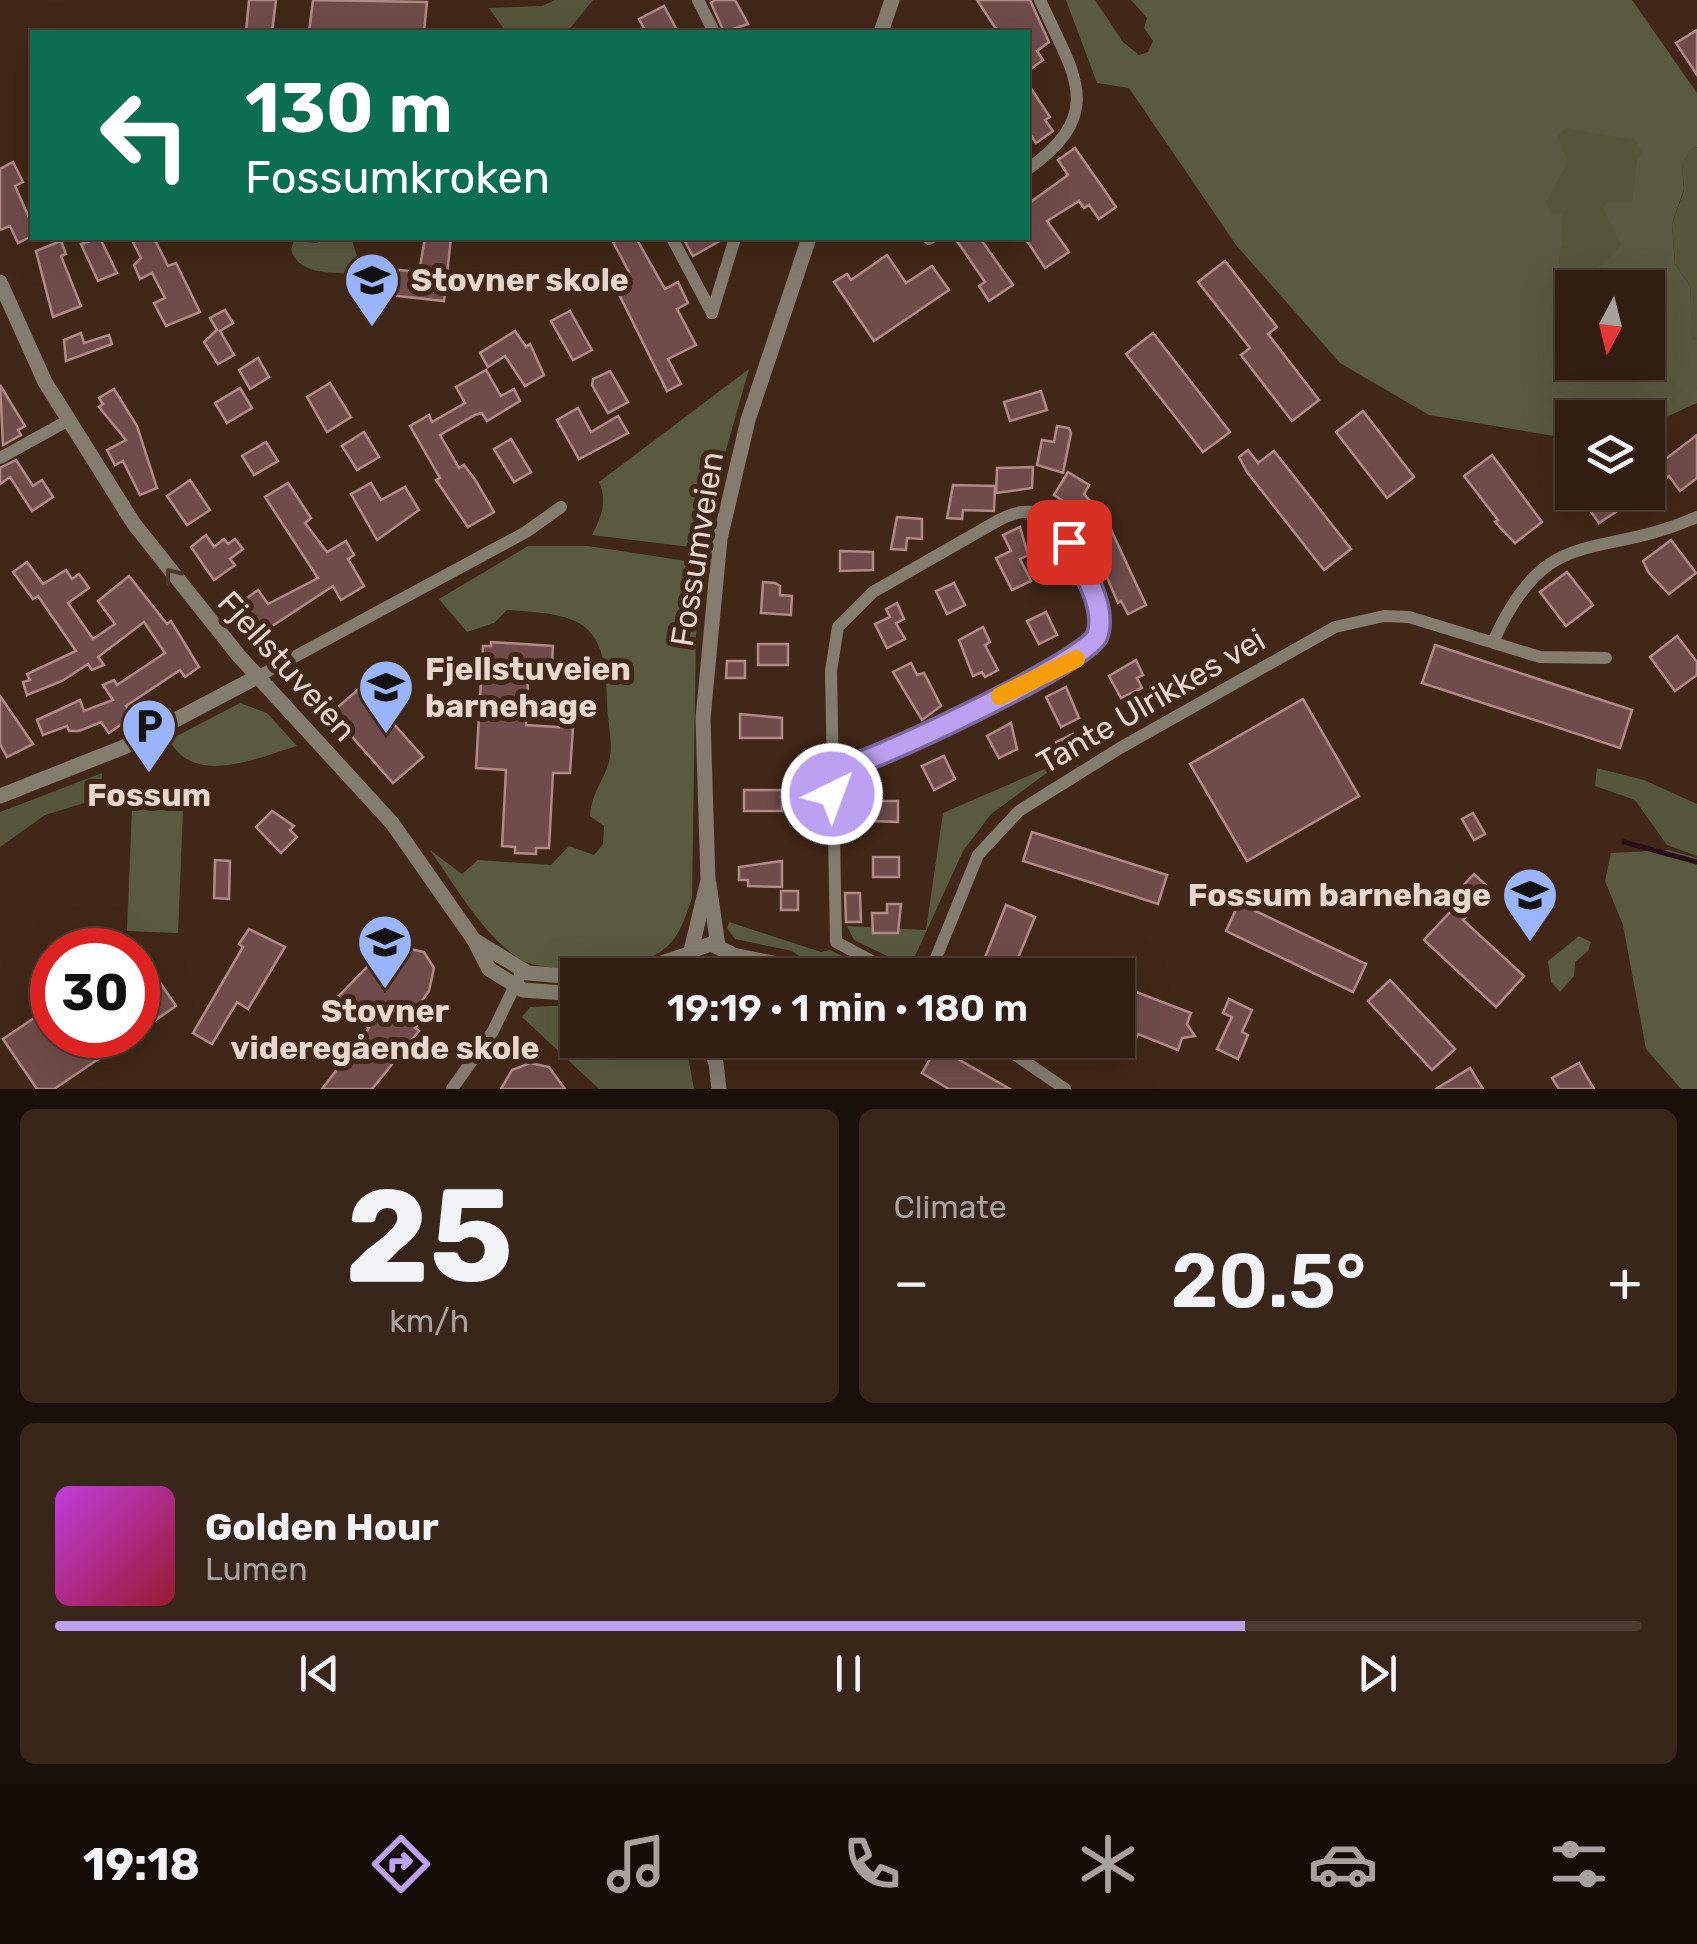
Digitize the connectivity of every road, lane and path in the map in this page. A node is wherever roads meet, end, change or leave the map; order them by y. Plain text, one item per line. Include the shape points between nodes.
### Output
1 (698, 0) edge
2 (892, 0) edge
3 (1040, 0) edge
4 (713, 30) edge
5 (881, 30) edge
6 (1030, 167) edge
7 (673, 240) edge
8 (734, 240) edge
9 (809, 240) edge
10 (0, 282) edge
11 (68, 421) junction
12 (1, 455) edge
13 (561, 508) dead end
14 (1697, 517) edge
15 (1493, 642) junction
16 (1606, 658) dead end
17 (257, 677) junction
18 (832, 771) junction
19 (0, 796) edge
20 (708, 880) junction
21 (474, 940) junction
22 (724, 949) junction
23 (689, 952) junction
24 (673, 958) edge
25 (687, 958) edge
26 (728, 958) edge
27 (759, 958) edge
28 (866, 958) edge
29 (936, 958) edge
30 (522, 971) junction
31 (560, 978) edge
32 (514, 987) junction
33 (560, 995) edge
34 (714, 1058) edge
35 (717, 1058) edge
36 (1020, 1058) edge
37 (716, 1063) junction
38 (452, 1089) edge
39 (719, 1089) edge
40 (1065, 1089) edge

1 - 4 street
2 - 5 street
3 - 6 street via 1078,95 1068,135
7 - 8 street via 712,314
9 - 20 street, Fossumveien via 752,406 712,589 703,718
10 - 11 street, Fjellstuveien
11 - 12 street
17 -> 11 street, Fjellstuveien via 165,566
13 - 17 street
14 - 15 street via 1544,566 1519,590
15 - 16 street, Tante Ulrikkes vei via 1540,657
15 - 29 street, Tante Ulrikkes vei via 1410,617 1384,616 1305,642 1018,811 978,855
17 - 19 street via 124,747
17 - 21 street, Fjellstuveien via 383,812
18 - 18 street via 832,648 849,612 888,582 999,520 1021,512 1051,519 1095,601 1099,632 1090,647 1033,682
18 - 28 street via 836,942
20 - 22 street, Fossumveien
20 - 23 street, Fossumveien
21 - 30 street, Fjellstuveien
21 - 32 street, Fjellstuveien via 489,969
22 - 23 street via 704,944
22 - 26 street, Fossumveien
22 - 27 street
23 - 24 street
23 - 25 street, Fossumveien
30 - 31 street, Fjellstuveien
30 - 32 street
32 - 33 street
32 - 38 street
34 - 37 street
35 - 37 street
36 - 40 street
37 - 39 street

